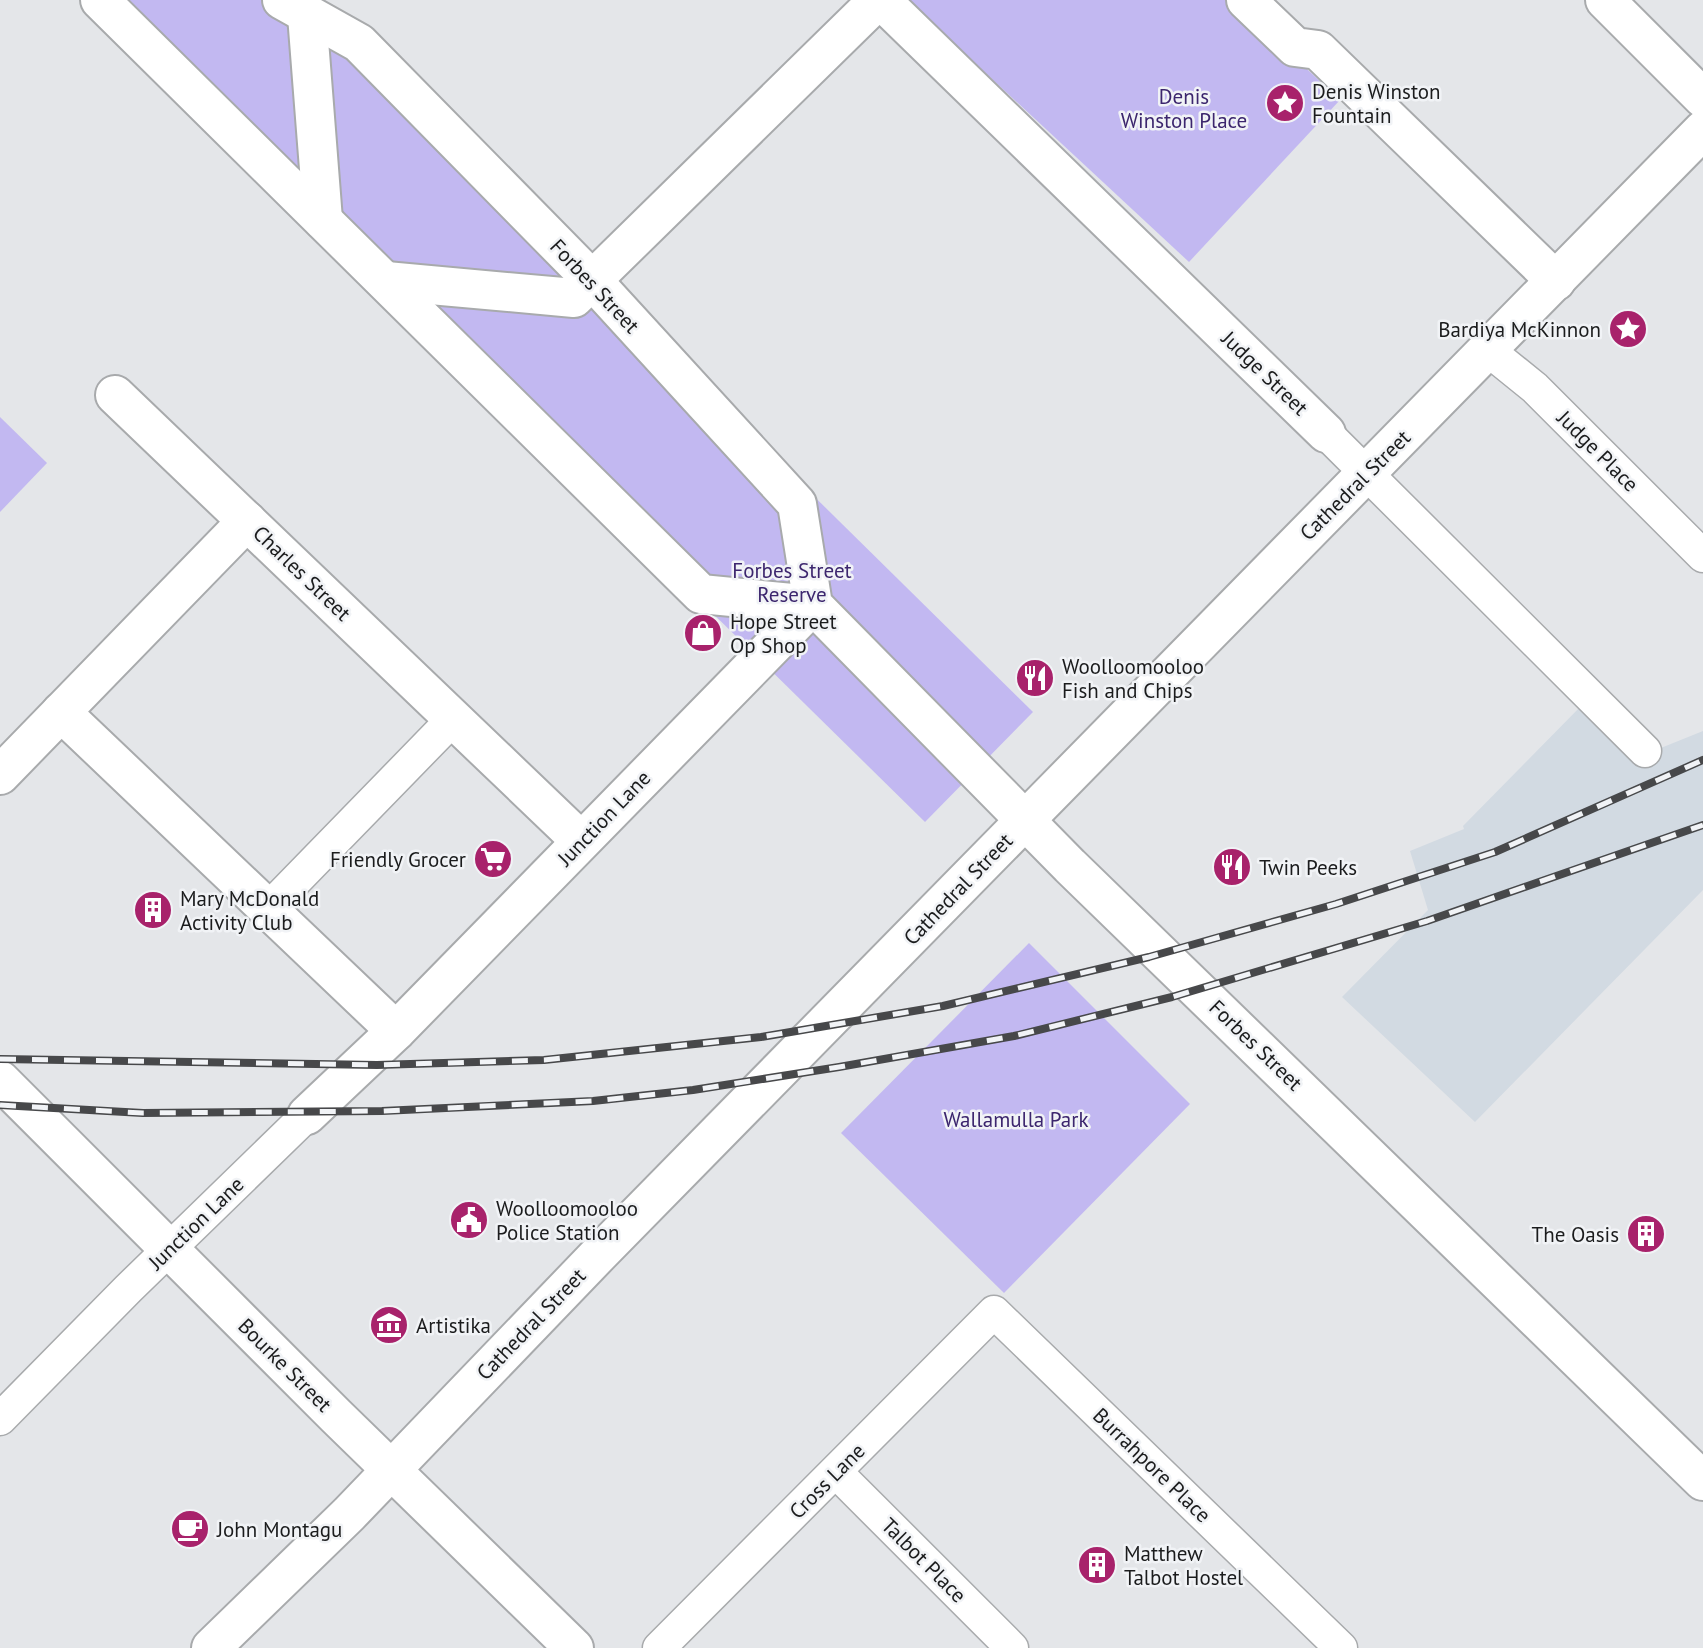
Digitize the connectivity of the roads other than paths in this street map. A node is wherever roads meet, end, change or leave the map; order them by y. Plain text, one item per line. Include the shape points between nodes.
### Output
1 (100, 0) edge
2 (880, 0) edge
3 (1246, 0) edge
4 (1605, 0) edge
5 (294, 8) edge
6 (1703, 98) edge
7 (1703, 130) edge
8 (323, 220) junction
9 (386, 281) junction
10 (1556, 281) junction
11 (582, 289) junction
12 (1488, 350) junction
13 (114, 395) dead end
14 (1326, 433) joint
15 (1367, 474) junction
16 (247, 521) junction
17 (1703, 556) edge
18 (813, 605) junction
19 (61, 712) junction
20 (453, 719) junction
21 (1645, 751) dead end
22 (0, 775) edge
23 (1025, 821) junction
24 (581, 841) junction
25 (268, 909) junction
26 (396, 1031) junction
27 (0, 1080) edge
28 (307, 1115) joint
29 (169, 1249) junction
30 (993, 1312) joint
31 (0, 1419) edge
32 (391, 1470) junction
33 (836, 1472) junction
34 (1703, 1481) edge
35 (211, 1648) edge
36 (574, 1648) edge
37 (659, 1648) edge
38 (1012, 1648) edge
39 (1341, 1648) edge

1 - 8 street
2 - 11 street
2 - 14 street, Judge Street
3 - 10 street via 1295,47 1318,50
4 - 6 street
5 - 8 street, Forbes Street
5 - 11 street, Forbes Street via 359,43
7 - 10 street, Cathedral Street
8 - 9 street
9 - 11 street, Forbes Street
9 - 18 street via 701,594
10 - 12 street, Cathedral Street
11 - 18 street, Forbes Street via 797,504
12 - 15 street, Cathedral Street
12 - 17 lane, Judge Place via 1535,388
13 - 16 street
14 - 15 lane, Judge Street
15 - 21 lane, Judge Street
15 - 23 street, Cathedral Street
16 - 19 street, Charles Street
16 - 20 street, Charles Street
18 - 23 street, Forbes Street
18 - 24 street, Junction Lane
19 - 22 street, Charles Street
19 - 25 street
20 - 24 street, Charles Street
20 - 25 lane
23 - 32 street, Cathedral Street
23 - 34 street, Forbes Street
24 - 26 street, Junction Lane
25 - 26 street
26 - 28 street, Junction Lane
27 - 29 street, Bourke Street
28 - 29 lane, Junction Lane
29 - 31 lane, Junction Lane
29 - 32 street, Bourke Street
30 - 33 lane, Cross Lane
30 - 39 lane, Burrahpore Place
32 - 35 street, Cathedral Street
32 - 36 street, Bourke Street
33 - 37 lane, Cross Lane
33 - 38 lane, Talbot Place

